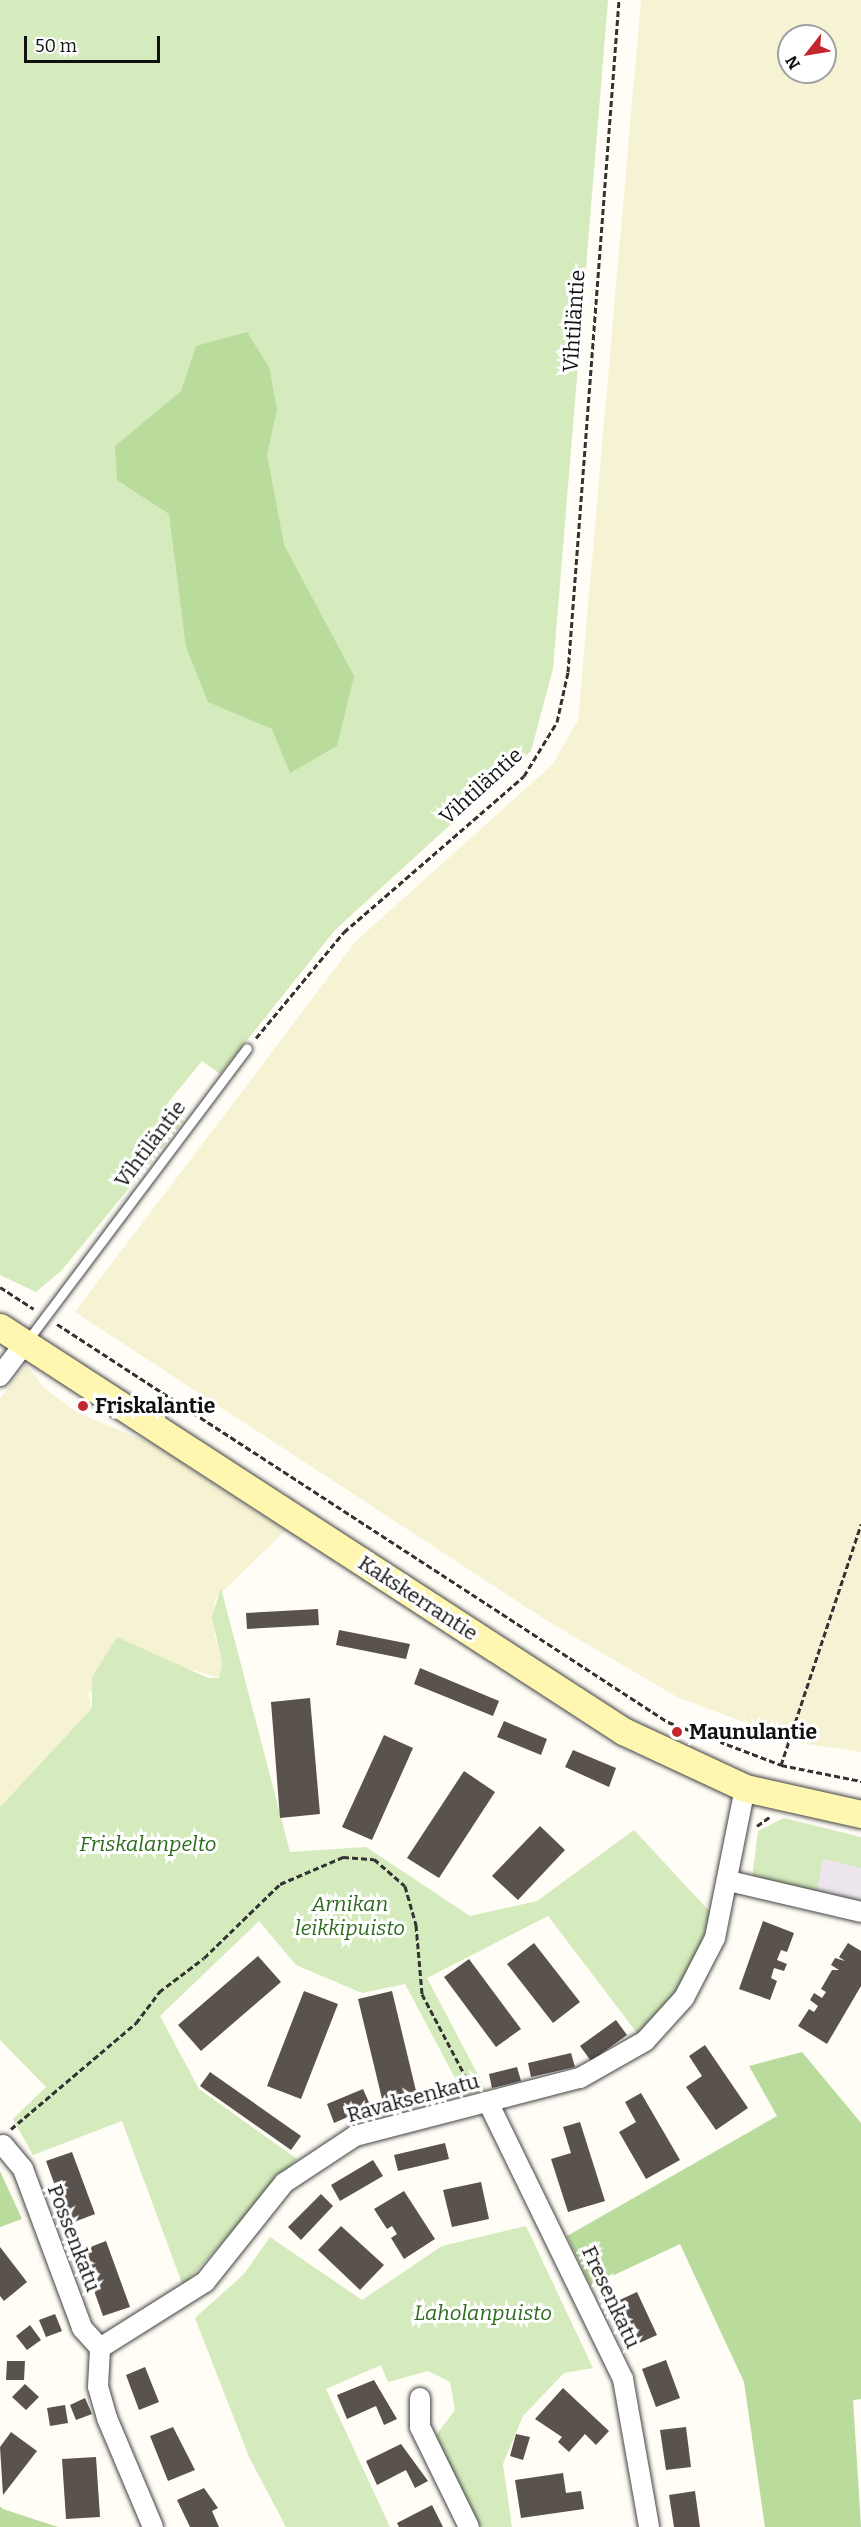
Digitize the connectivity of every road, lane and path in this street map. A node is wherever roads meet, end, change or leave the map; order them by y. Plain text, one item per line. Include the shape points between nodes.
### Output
1 (619, 0) edge
2 (247, 1048) joint
3 (0, 1287) edge
4 (44, 1316) junction
5 (0, 1327) edge
6 (25, 1343) junction
7 (0, 1376) edge
8 (861, 1524) edge
9 (679, 1727) junction
10 (677, 1732) dead end
11 (781, 1765) junction
12 (861, 1781) edge
13 (744, 1788) junction
14 (861, 1814) edge
15 (780, 1815) dead end
16 (753, 1831) dead end
17 (729, 1881) junction
18 (861, 1912) edge
19 (482, 2098) junction
20 (3, 2145) joint
21 (100, 2349) junction
22 (420, 2398) dead end
23 (153, 2527) edge
24 (469, 2527) edge
25 (649, 2527) edge

1 - 2 path, Vihtiläntie via 568,672 557,722 524,776 344,932
2 - 4 lane, Vihtiläntie
3 - 4 path
4 - 6 lane, Vihtiläntie
4 - 9 path
5 - 6 main road, Kakskerrantie
6 - 7 street
6 - 13 main road, Kakskerrantie via 622,1731
8 - 11 path
9 - 10 path
9 - 11 path
11 - 12 path
13 - 14 main road, Kakskerrantie
13 - 17 street, Ravaksenkatu
15 - 16 path via 762,1821
17 - 18 street
17 - 19 street, Ravaksenkatu via 703,1970 671,2016 645,2041 580,2078
19 - 20 path via 422,1994 416,1925 405,1887 374,1859 343,1857 280,1884 204,1958 159,1992 120,2038 13,2126
19 - 21 street, Ravaksenkatu via 355,2136 316,2158 284,2183 205,2282
19 - 25 street, Fresenkatu via 622,2379
20 - 21 street, Possenkatu via 23,2169 82,2328
21 - 23 street via 98,2387 107,2418
22 - 24 street via 420,2427

